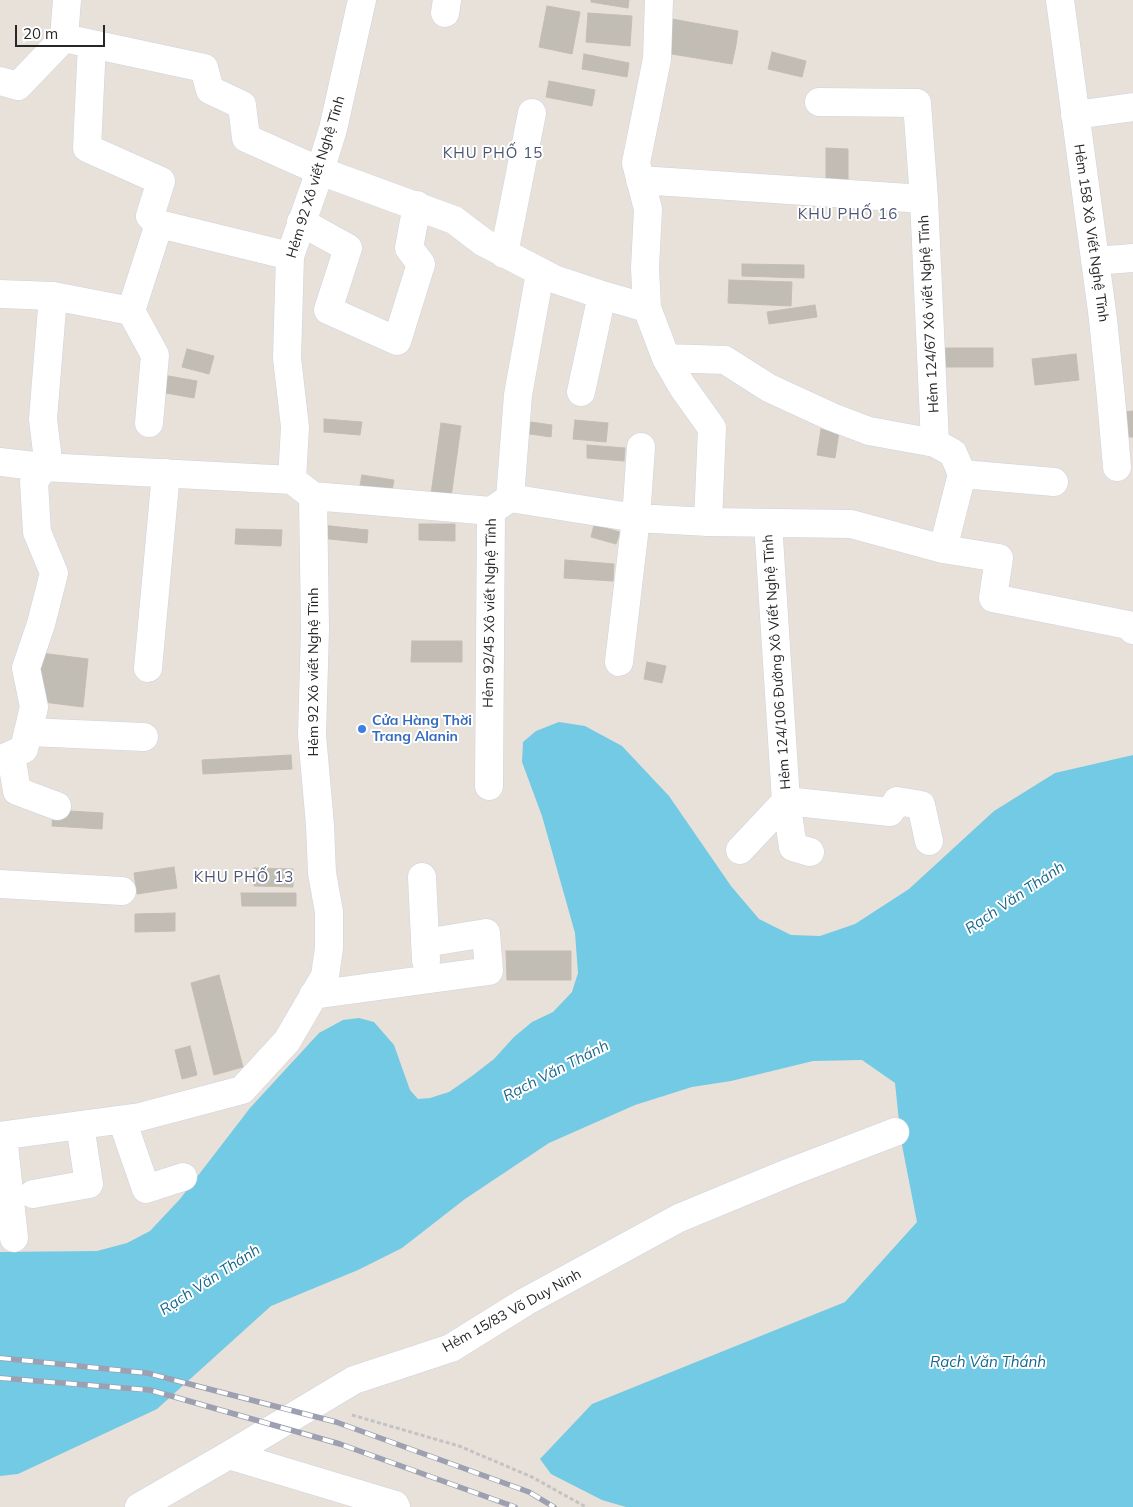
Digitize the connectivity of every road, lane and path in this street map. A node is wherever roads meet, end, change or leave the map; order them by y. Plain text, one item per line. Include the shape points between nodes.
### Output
1 (67, 0) edge
2 (362, 0) edge
3 (659, 0) edge
4 (1060, 0) edge
5 (64, 38) junction
6 (92, 44) junction
7 (0, 81) edge
8 (818, 102) dead end
9 (1133, 107) edge
10 (532, 113) dead end
11 (1076, 115) junction
12 (320, 171) junction
13 (640, 180) junction
14 (924, 198) junction
15 (417, 205) junction
16 (301, 222) junction
17 (159, 224) junction
18 (504, 254) junction
19 (290, 256) junction
20 (1133, 258) edge
21 (1095, 261) junction
22 (540, 272) junction
23 (0, 294) edge
24 (53, 296) junction
25 (602, 296) junction
26 (647, 308) junction
27 (131, 311) junction
28 (666, 358) junction
29 (581, 392) dead end
30 (149, 422) dead end
31 (935, 443) junction
32 (641, 446) dead end
33 (0, 462) edge
34 (44, 466) junction
35 (1117, 468) dead end
36 (166, 473) junction
37 (962, 474) junction
38 (1054, 482) dead end
39 (303, 488) junction
40 (500, 504) junction
41 (636, 518) junction
42 (768, 523) junction
43 (703, 528) junction
44 (943, 549) junction
45 (1133, 630) edge
46 (619, 662) dead end
47 (148, 668) dead end
48 (28, 732) junction
49 (144, 737) dead end
50 (5, 758) edge
51 (488, 786) dead end
52 (786, 801) junction
53 (57, 806) dead end
54 (929, 840) dead end
55 (740, 850) dead end
56 (810, 852) dead end
57 (422, 877) dead end
58 (0, 884) edge
59 (122, 892) dead end
60 (425, 943) junction
61 (427, 979) junction
62 (313, 995) junction
63 (122, 1120) junction
64 (80, 1125) junction
65 (895, 1132) dead end
66 (2, 1136) edge
67 (183, 1177) dead end
68 (33, 1194) dead end
69 (14, 1238) dead end
70 (315, 1404) junction
71 (229, 1455) junction
72 (139, 1507) edge
73 (396, 1507) edge
74 (586, 1507) edge

1 - 5 street
2 - 12 street, Hẻm 92 Xô viết Nghệ Tĩnh via 333,129
3 - 13 street via 657,59 636,163
4 - 11 street, Hẻm 158 Xô Viết Nghệ Tĩnh
5 - 6 street
5 - 7 street via 18,86
6 - 12 street via 204,68 210,90 242,105 246,138
6 - 17 street via 87,148 161,181 150,216
8 - 14 street via 917,103
9 - 11 street
10 - 18 street
11 - 21 street, Hẻm 158 Xô Viết Nghệ Tĩnh
12 - 15 street
12 - 16 street, Hẻm 92 Xô viết Nghệ Tĩnh
13 - 14 street, Hẻm 124/67 Xô viết Nghệ Tĩnh
13 - 26 street via 648,209
14 - 31 street, Hẻm 124/67 Xô viết Nghệ Tĩnh
15 - 16 street via 409,248 421,264 397,340 328,310 348,248
15 - 18 street via 454,220
16 - 19 street, Hẻm 92 Xô viết Nghệ Tĩnh
17 - 19 street
17 - 27 street
18 - 22 street
19 - 39 street, Hẻm 92 Xô viết Nghệ Tĩnh via 287,358
20 - 21 street
21 - 35 street, Hẻm 158 Xô Viết Nghệ Tĩnh
22 - 25 street
22 - 40 street, Hẻm 92/45 Xô viết Nghệ Tĩnh
23 - 24 street
24 - 27 street
24 - 34 street via 43,419 48,460
25 - 26 street
25 - 29 street
26 - 28 street
27 - 30 street via 155,355
28 - 31 street via 725,360 769,388 832,417 870,431
28 - 43 street via 712,428
31 - 37 street via 953,452
32 - 41 street
33 - 34 street
34 - 36 street
34 - 48 street via 34,482 37,532 54,573 26,668 34,707
36 - 39 street
36 - 47 street
37 - 38 street
37 - 44 street
39 - 40 street
39 - 62 street, Hẻm 92 Xô viết Nghệ Tĩnh via 314,629 312,735 322,873 329,912 325,976
40 - 41 street
40 - 51 street, Hẻm 92/45 Xô viết Nghệ Tĩnh
41 - 43 street
41 - 46 street
42 - 43 street
42 - 44 street via 850,524
42 - 52 street, Hẻm 124/106 Đường Xô Viết Nghệ Tĩnh
44 - 45 street via 999,558 993,598 1128,625
48 - 49 street
48 - 50 street via 24,750
50 - 53 street via 17,791
52 - 54 street via 890,812 897,801 921,805
52 - 55 street, Hẻm 124/106 Đường Xô Viết Nghệ Tĩnh
52 - 56 street, Hẻm 124/106 Đường Xô Viết Nghệ Tĩnh via 793,847
57 - 60 street
58 - 59 street
60 - 61 street
60 - 61 street via 486,933 490,970
61 - 62 street
62 - 63 street, Hẻm 92 Xô viết Nghệ Tĩnh via 287,1041 242,1090
63 - 64 street, Hẻm 92 Xô viết Nghệ Tĩnh
63 - 67 street via 146,1189
64 - 66 street, Hẻm 92 Xô viết Nghệ Tĩnh
64 - 68 street via 89,1184
65 - 70 street, Hẻm 15/83 Võ Duy Ninh via 680,1218 525,1302 451,1348 354,1380
66 - 69 street
70 - 71 street, Hẻm 15/83 Võ Duy Ninh
70 - 74 path via 459,1446 532,1477
71 - 72 street, Hẻm 15/83 Võ Duy Ninh
71 - 73 street

